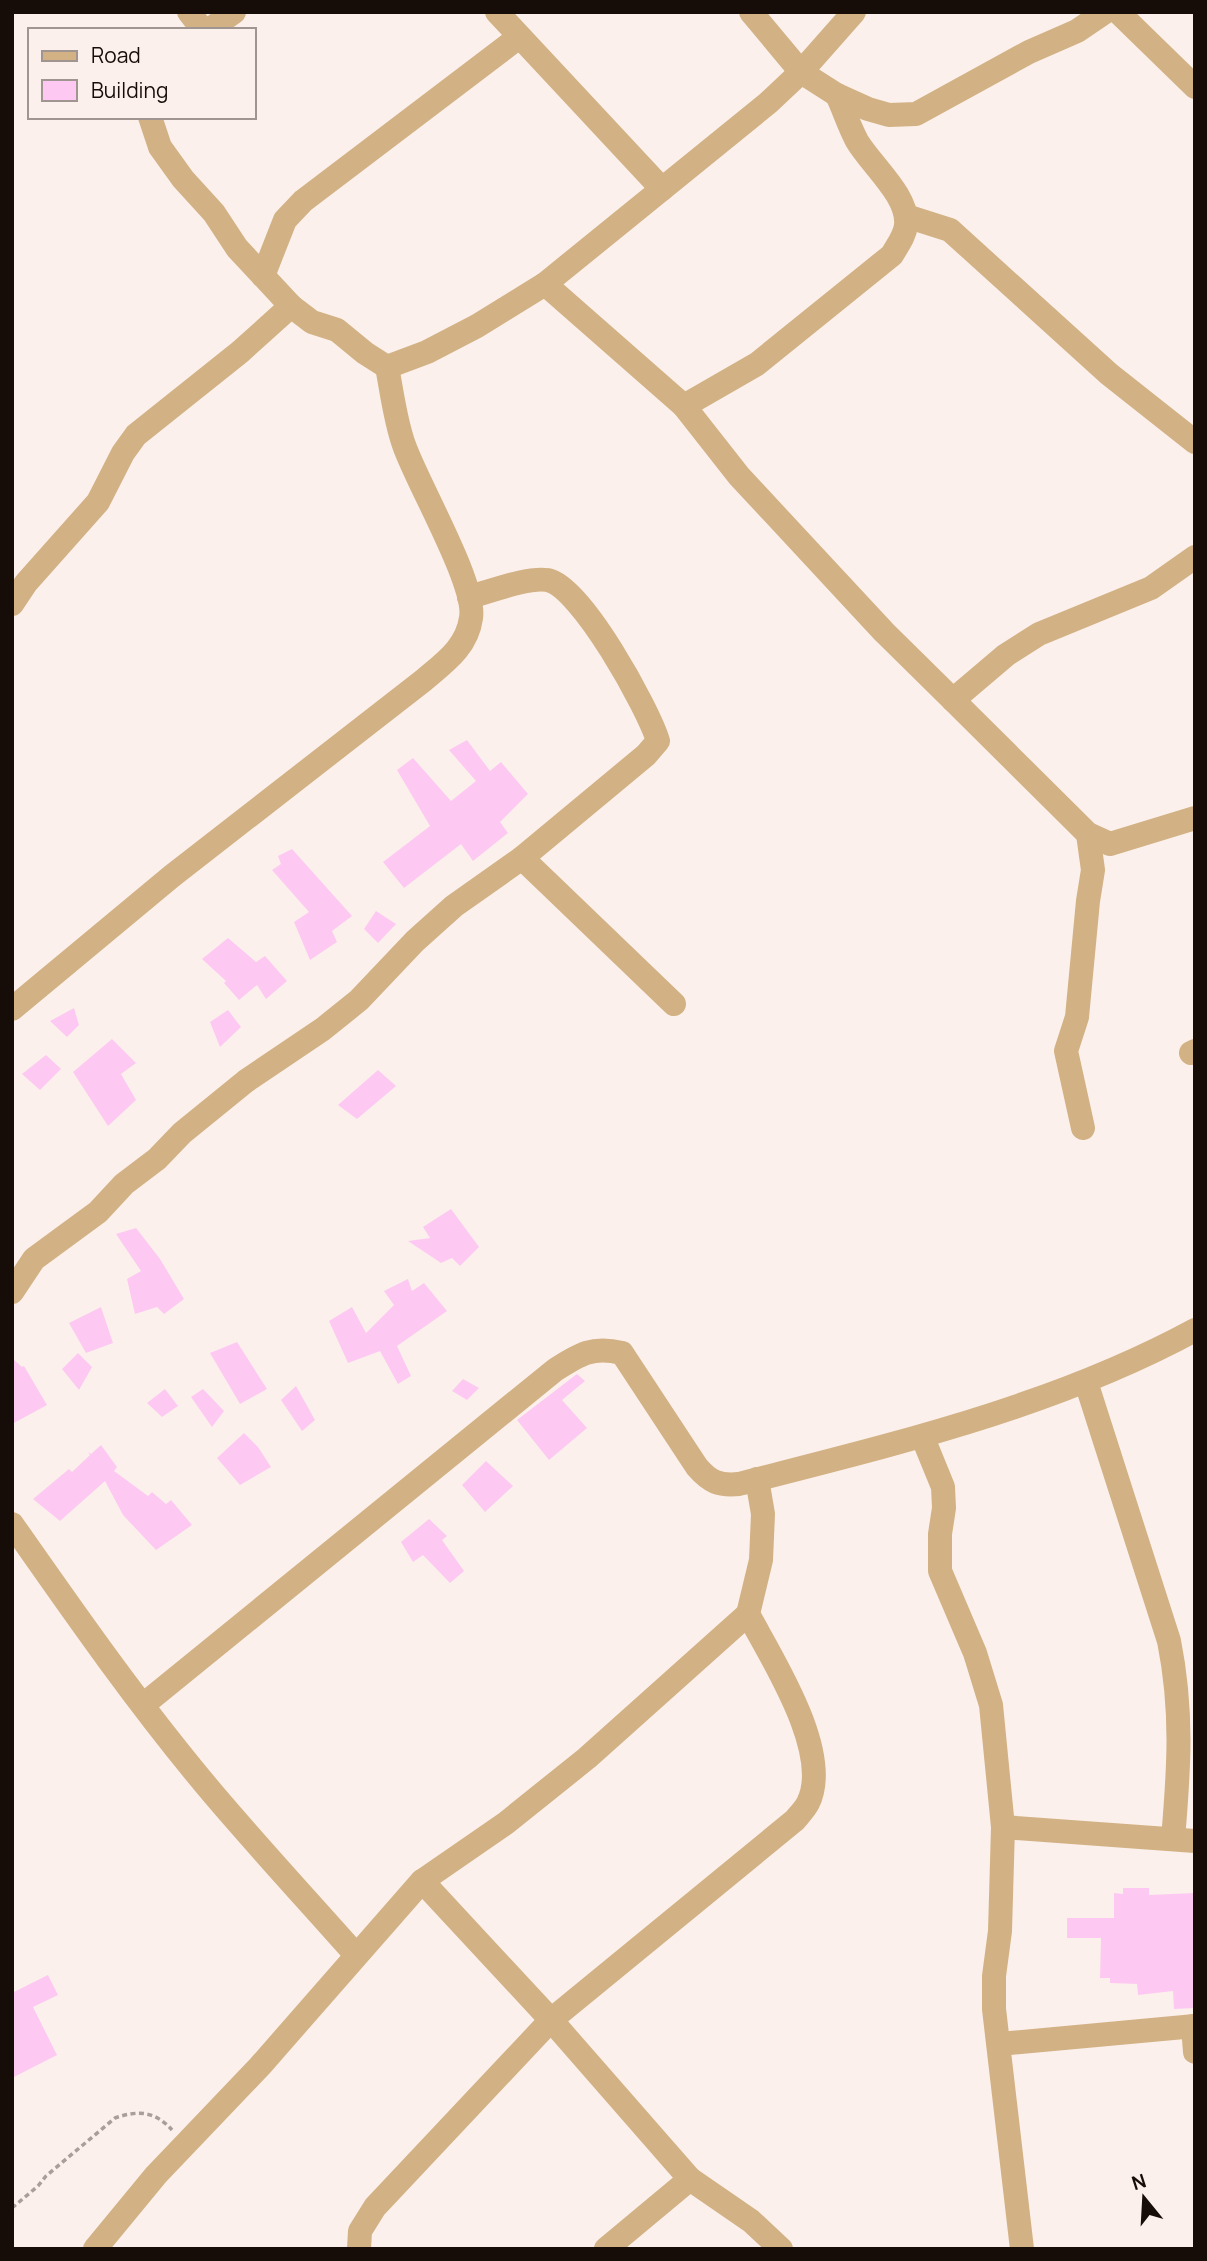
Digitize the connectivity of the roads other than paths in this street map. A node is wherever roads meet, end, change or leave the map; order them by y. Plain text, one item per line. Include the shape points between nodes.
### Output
1 (189, 12) edge
2 (234, 12) edge
3 (497, 12) edge
4 (751, 12) edge
5 (854, 12) edge
6 (1105, 12) edge
7 (1118, 12) edge
8 (201, 28) edge
9 (212, 28) edge
10 (519, 37) junction
11 (801, 72) junction
12 (1195, 87) edge
13 (837, 95) junction
14 (151, 119) edge
15 (663, 190) junction
16 (906, 216) junction
17 (263, 276) junction
18 (545, 284) junction
19 (291, 306) junction
20 (387, 367) junction
21 (684, 406) junction
22 (1195, 442) edge
23 (1195, 557) edge
24 (468, 597) junction
25 (12, 604) edge
26 (953, 700) junction
27 (1195, 818) edge
28 (1088, 834) junction
29 (522, 859) junction
30 (674, 1004) dead end
31 (12, 1009) edge
32 (1083, 1128) dead end
33 (12, 1292) edge
34 (1195, 1330) edge
35 (1086, 1382) junction
36 (922, 1437) junction
37 (757, 1479) junction
38 (12, 1524) edge
39 (748, 1614) junction
40 (143, 1705) junction
41 (1003, 1826) junction
42 (1184, 1840) edge
43 (422, 1881) junction
44 (356, 1955) junction
45 (551, 2020) junction
46 (1194, 2026) edge
47 (999, 2044) junction
48 (1195, 2052) edge
49 (690, 2179) junction
50 (95, 2249) edge
51 (359, 2249) edge
52 (606, 2249) edge
53 (781, 2249) edge
54 (1022, 2249) edge

1 - 8 street
2 - 9 street
3 - 10 street
4 - 11 street
5 - 11 street
6 - 13 street via 916,114 889,115
7 - 12 street
10 - 15 street
10 - 17 street via 303,201 285,220
11 - 13 street
11 - 15 street
13 - 16 street via 858,142 898,197
14 - 17 street via 160,147
15 - 18 street
16 - 21 street via 906,228 892,255 757,364
16 - 22 street via 950,230 1109,374
17 - 19 street
18 - 20 street via 477,326
18 - 21 street
19 - 20 street via 312,322 337,330
19 - 25 street via 136,435 98,502
20 - 24 street via 403,444
21 - 26 street via 739,476
23 - 26 street via 1151,588 1039,634
24 - 29 street via 549,580 566,591 609,644 653,724 657,741
24 - 31 street via 472,615 467,638 450,658 172,876
26 - 28 street
27 - 28 street via 1110,844
28 - 32 street via 1093,870 1077,1017 1066,1051
29 - 30 street
29 - 33 street via 454,906 359,1000 246,1081 124,1184 98,1212 34,1259
34 - 35 street
35 - 36 street
35 - 42 street via 1170,1641 1177,1680
36 - 37 street
36 - 41 street via 943,1486 940,1571 975,1653 991,1705
37 - 39 street via 763,1514 761,1560
37 - 40 street via 723,1486 708,1480 622,1353 604,1349 581,1353
38 - 40 street
39 - 43 street via 587,1758 506,1823
39 - 45 street via 802,1715 815,1767 809,1802 795,1820
40 - 44 street via 215,1795
41 - 42 street
41 - 47 street via 994,1976
43 - 44 street
43 - 45 street
44 - 50 street
45 - 49 street
45 - 51 street via 375,2207 360,2231
46 - 47 street
46 - 48 street
47 - 54 street
49 - 52 street
49 - 53 street via 751,2221

